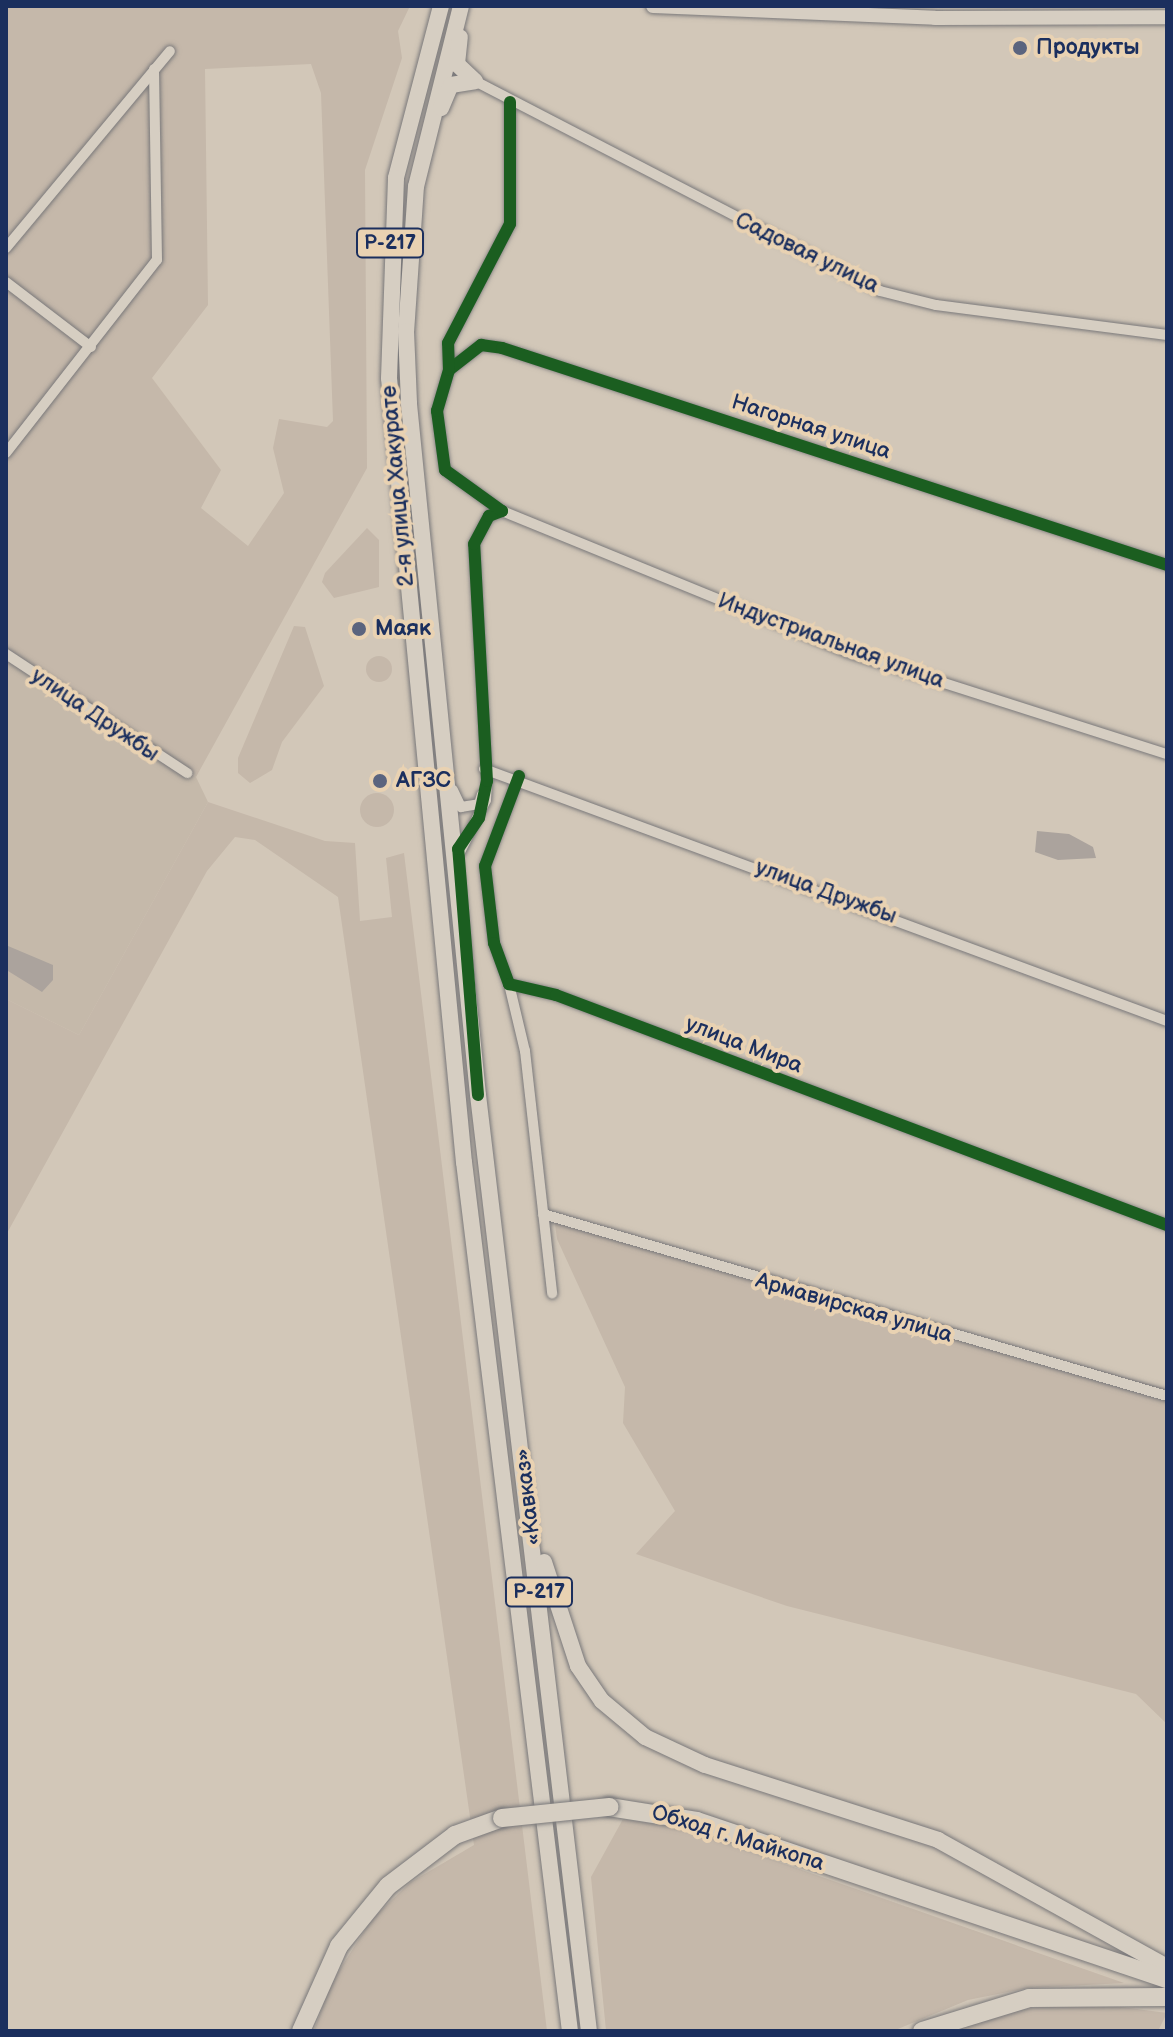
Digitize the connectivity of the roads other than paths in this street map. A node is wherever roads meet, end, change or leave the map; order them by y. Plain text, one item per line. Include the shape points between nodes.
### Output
1 (430, 6) edge
2 (441, 6) edge
3 (461, 6) edge
4 (470, 6) edge
5 (653, 6) edge
6 (1021, 11) edge
7 (1167, 17) edge
8 (456, 48) junction
9 (170, 51) dead end
10 (154, 69) junction
11 (475, 81) junction
12 (444, 93) junction
13 (510, 102) junction
14 (396, 178) junction
15 (6, 248) edge
16 (6, 282) edge
17 (1167, 335) edge
18 (91, 347) junction
19 (408, 367) junction
20 (449, 370) junction
21 (6, 453) edge
22 (502, 511) junction
23 (1167, 565) edge
24 (6, 654) edge
25 (436, 676) junction
26 (1167, 754) edge
27 (484, 769) junction
28 (187, 773) dead end
29 (519, 776) junction
30 (487, 781) junction
31 (509, 984) junction
32 (1167, 1021) edge
33 (478, 1095) junction
34 (486, 1154) joint
35 (464, 1162) joint
36 (543, 1214) junction
37 (1167, 1225) edge
38 (552, 1293) dead end
39 (1167, 1396) edge
40 (518, 1415) junction
41 (1167, 1967) edge
42 (1167, 1979) edge
43 (1167, 1997) edge
44 (301, 2031) edge
45 (570, 2031) edge
46 (589, 2031) edge
47 (922, 2031) edge

1 - 14 main road via 400,115
2 - 14 main road, 2-я улица Хакурате / Р-217
3 - 19 main road, 2-я улица Хакурате / Р-217 via 416,186
4 - 8 main road
5 - 6 main road
6 - 7 main road
8 - 11 main road via 457,64
8 - 12 main road
9 - 10 street
10 - 15 street
10 - 18 street via 157,260
11 - 12 main road via 460,80
11 - 13 street, Садовая улица
12 - 19 main road via 426,181
13 - 17 street, Садовая улица via 880,291 936,305
13 - 20 street, Индустриальная улица via 510,224 448,343
14 - 35 main road, 2-я улица Хакурате / Р-217 via 389,393
16 - 18 street
18 - 21 street
19 - 25 main road, 2-я улица Хакурате / Р-217
20 - 22 street, Индустриальная улица via 437,411 445,470
20 - 23 street, Нагорная улица via 481,345 502,348
22 - 26 street, Индустриальная улица via 847,652
22 - 27 street via 480,528 473,557
24 - 28 street, улица Дружбы
25 - 30 street via 461,807 479,804
25 - 33 main road, 2-я улица Хакурате / Р-217
27 - 29 street, улица Дружбы
27 - 30 street
29 - 31 street via 485,866 494,943
29 - 32 street, улица Дружбы
30 - 33 street via 479,818 458,849
31 - 36 street via 525,1051
31 - 37 street, улица Мира via 556,995
33 - 34 main road, 2-я улица Хакурате / Р-217
34 - 40 main road, «Кавказ» / Р-217
35 - 45 main road, «Кавказ» / Р-217
36 - 38 street
36 - 39 street, Армавирская улица
40 - 41 main road via 564,1636 590,1686 623,1722 705,1765 938,1840
40 - 46 main road, «Кавказ» / Р-217
42 - 44 highway, Обход г. Майкопа, bridge via 697,1821 609,1807 502,1818 455,1835 380,1894 339,1946
43 - 47 highway via 1029,1998

